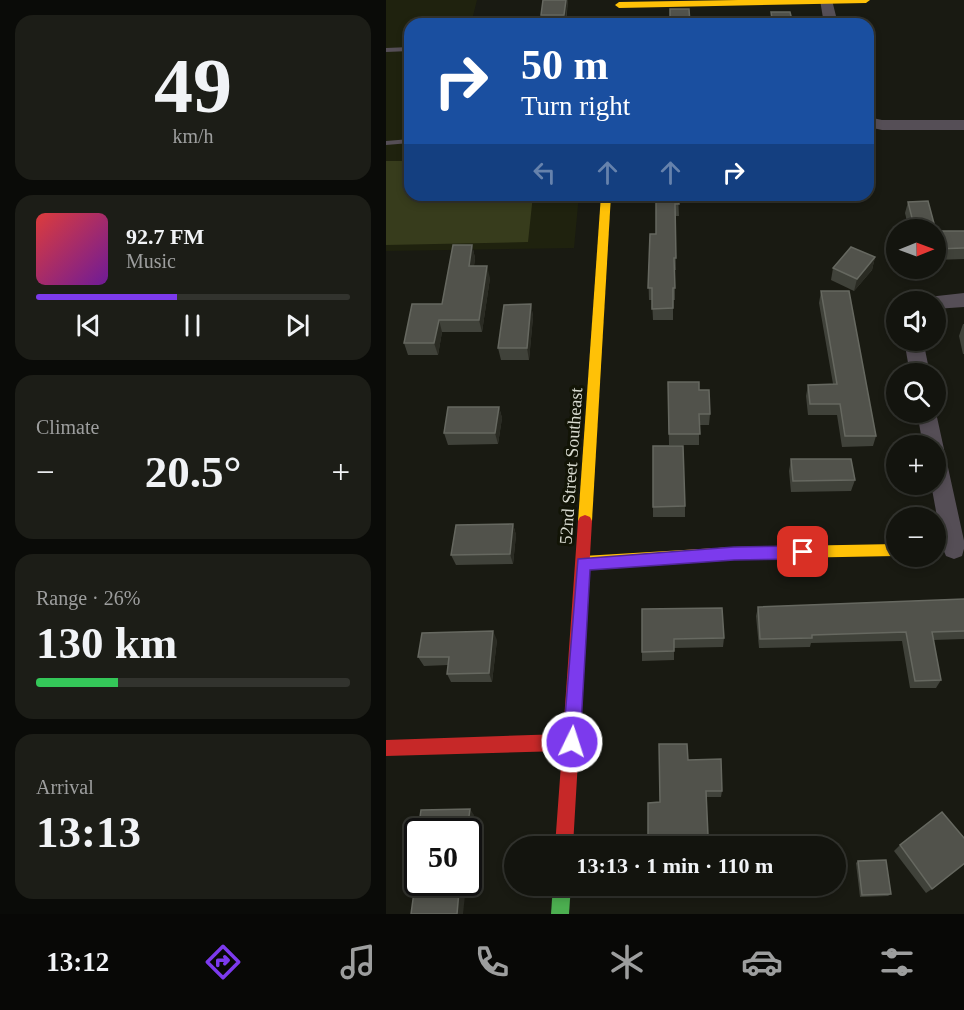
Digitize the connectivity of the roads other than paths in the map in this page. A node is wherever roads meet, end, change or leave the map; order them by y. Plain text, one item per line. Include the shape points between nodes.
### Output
1 (866, 0) edge
2 (826, 1) edge
3 (619, 7) edge
4 (830, 18) edge
5 (404, 49) edge
6 (386, 50) edge
7 (874, 124) edge
8 (965, 124) edge
9 (404, 142) edge
10 (386, 143) edge
11 (606, 201) edge
12 (965, 300) edge
13 (946, 301) edge
14 (942, 495) edge
15 (951, 549) edge
16 (886, 550) edge
17 (583, 563) junction
18 (572, 742) junction
19 (386, 748) edge
20 (565, 836) edge
21 (561, 896) edge
22 (560, 914) edge

1 - 2 street
2 - 3 street
2 - 4 street
5 - 6 lane
7 - 8 street
9 - 10 lane
11 - 17 street, 52nd Street Southeast
12 - 13 street
14 - 15 street
16 - 17 street
17 - 18 street, 52nd Street Southeast
18 - 19 street
18 - 20 street, 52nd Street Southeast
21 - 22 street

